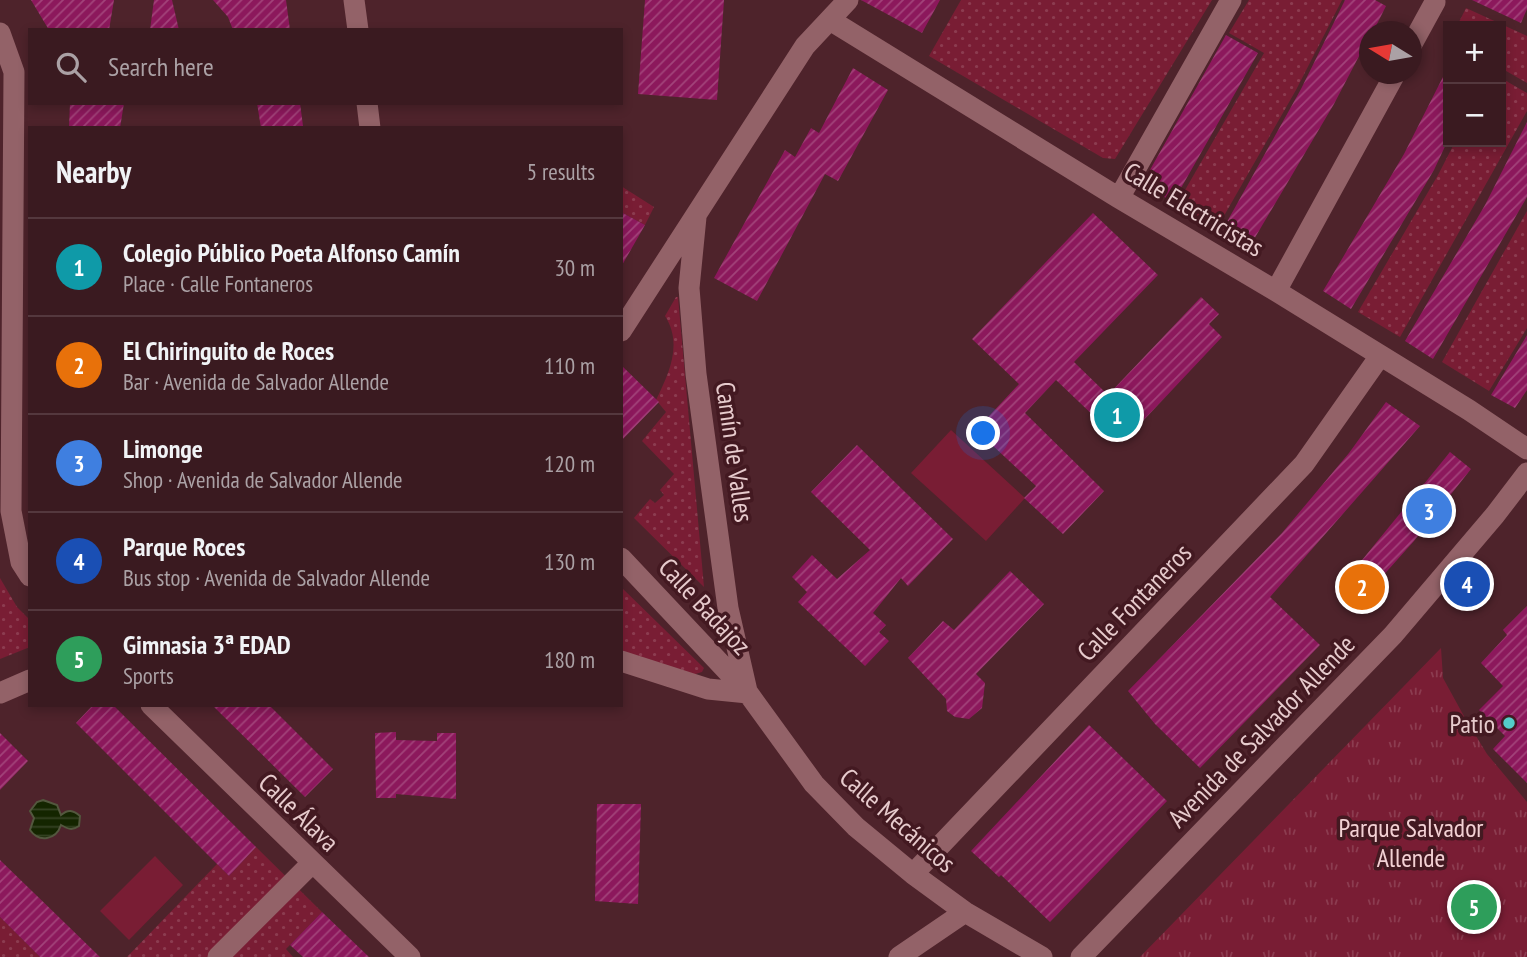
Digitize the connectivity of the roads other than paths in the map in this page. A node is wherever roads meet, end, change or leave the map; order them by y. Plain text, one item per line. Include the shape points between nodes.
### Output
1 (354, 0) edge
2 (848, 0) edge
3 (1231, 0) edge
4 (1434, 2) edge
5 (830, 20) junction
6 (1422, 25) edge
7 (358, 28) edge
8 (0, 33) edge
9 (1390, 84) edge
10 (367, 105) edge
11 (370, 126) edge
12 (1119, 198) junction
13 (696, 217) junction
14 (1276, 291) junction
15 (623, 328) edge
16 (1380, 356) junction
17 (1527, 449) edge
18 (20, 471) edge
19 (1527, 473) edge
20 (623, 560) edge
21 (28, 573) edge
22 (623, 662) edge
23 (28, 681) edge
24 (748, 693) junction
25 (0, 694) edge
26 (153, 707) edge
27 (312, 863) junction
28 (913, 874) junction
29 (965, 912) junction
30 (218, 957) edge
31 (410, 957) edge
32 (899, 957) edge
33 (1042, 957) edge
34 (1081, 957) edge

1 - 7 street
2 - 5 street
3 - 12 street
4 - 6 street
5 - 12 street, Calle Electricistas
5 - 13 street via 805,46
8 - 18 street via 13,72
9 - 14 street
10 - 11 street
12 - 14 street, Calle Electricistas
13 - 15 street
13 - 24 street, Camín de Valles via 689,288 696,374 728,608
14 - 16 street, Calle Electricistas
16 - 17 street, Calle Electricistas
16 - 28 street, Calle Fontaneros via 1304,464
18 - 21 street via 11,512 21,562
19 - 34 street, Avenida de Salvador Allende via 1394,635
20 - 24 street, Calle Badajoz
22 - 24 street via 708,689
23 - 25 street
24 - 28 street, Calle Mecánicos via 814,783 856,827
26 - 27 street, Calle Álava
27 - 30 street
27 - 31 street, Calle Álava
28 - 29 street, Calle Mecánicos
29 - 32 street
29 - 33 street, Calle Mecánicos

